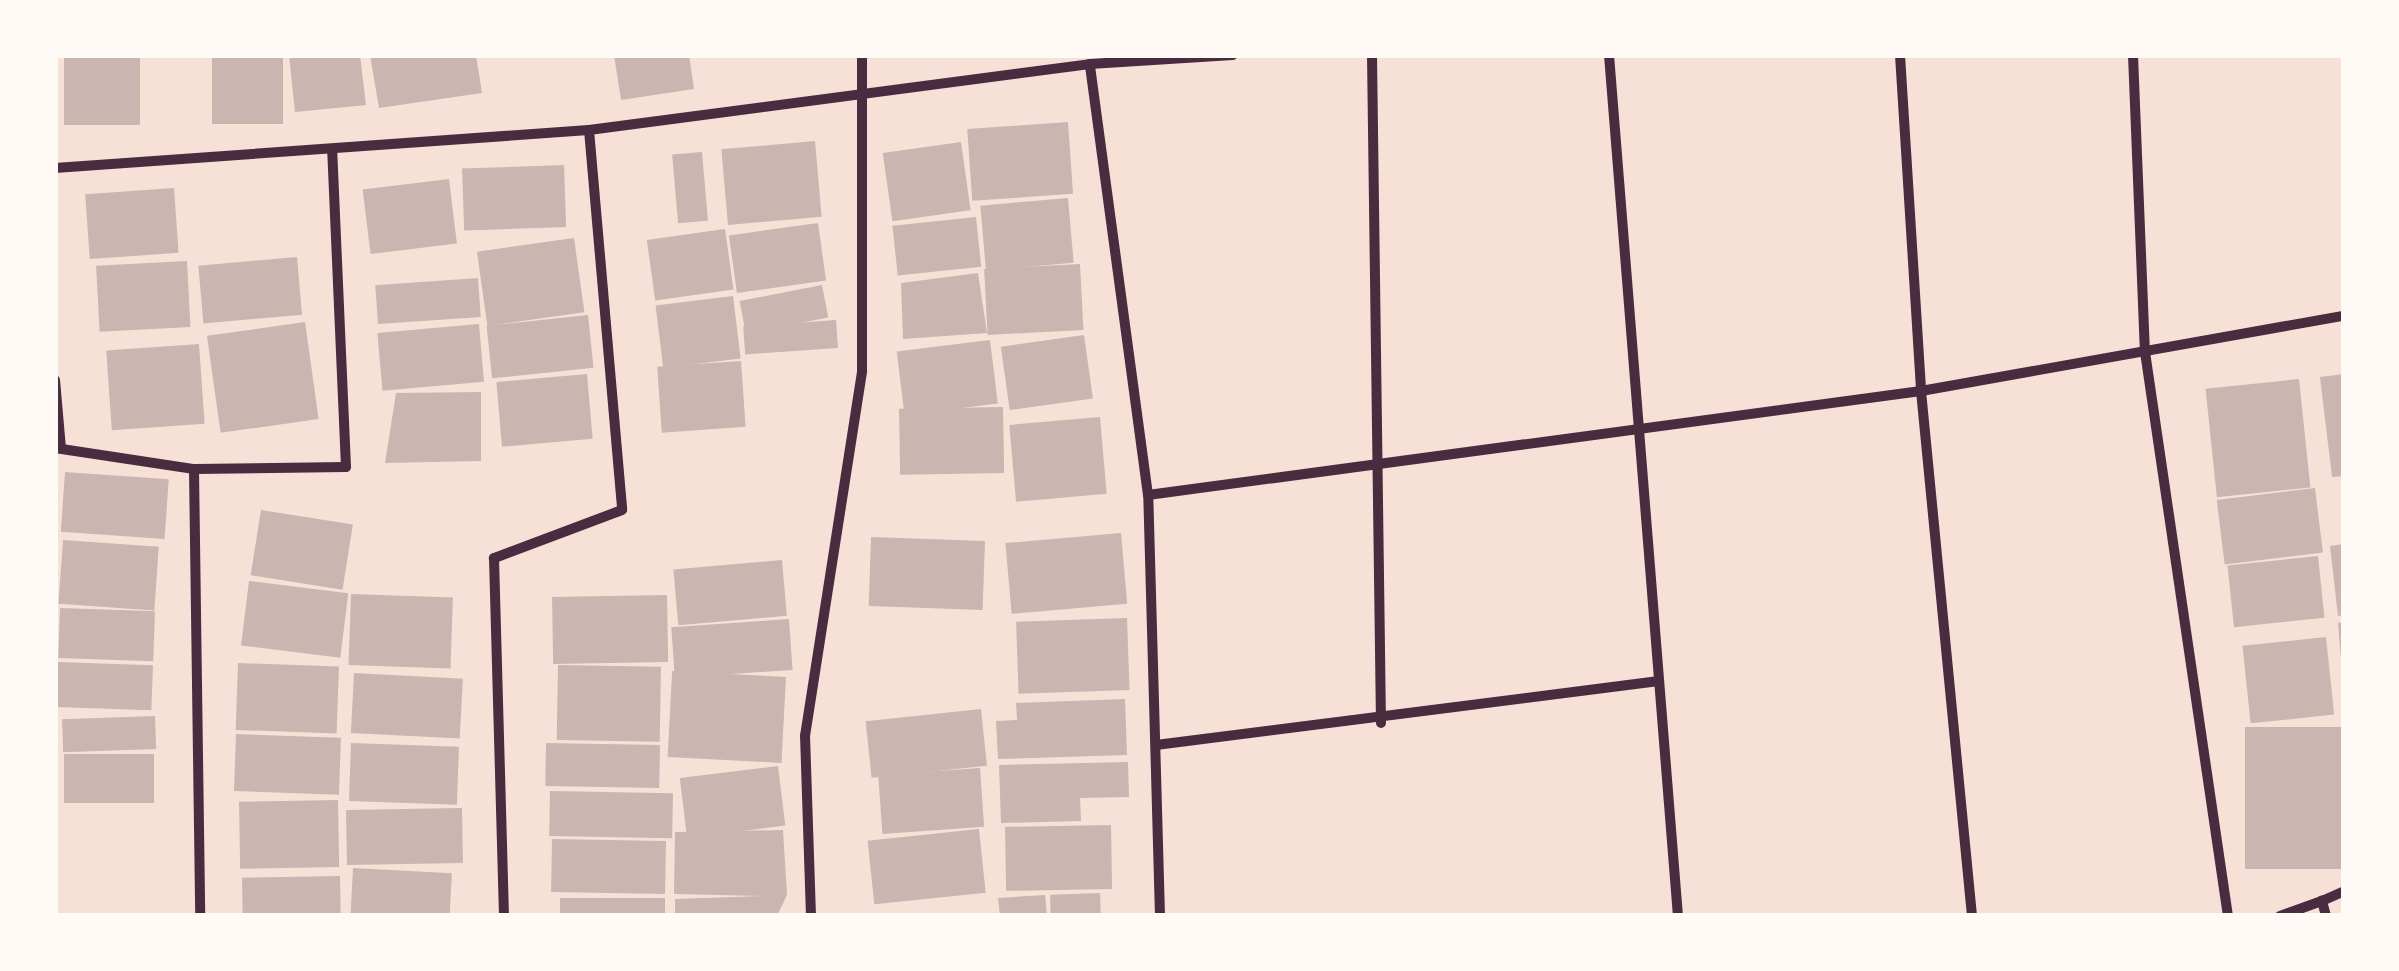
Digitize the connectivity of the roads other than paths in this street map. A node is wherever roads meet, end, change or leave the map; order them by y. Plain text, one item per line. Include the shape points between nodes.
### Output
1 (862, 55) edge
2 (1233, 55) edge
3 (1372, 55) edge
4 (1609, 55) edge
5 (1900, 55) edge
6 (2133, 55) edge
7 (1155, 58) edge
8 (1090, 64) junction
9 (862, 93) junction
10 (588, 130) junction
11 (332, 148) junction
12 (55, 168) edge
13 (2344, 316) edge
14 (2145, 352) junction
15 (55, 380) edge
16 (1921, 391) junction
17 (1639, 428) junction
18 (58, 448) edge
19 (1380, 462) junction
20 (194, 469) junction
21 (1148, 494) junction
22 (1659, 681) junction
23 (1381, 722) junction
24 (1156, 745) junction
25 (2344, 890) edge
26 (2322, 901) junction
27 (200, 916) edge
28 (504, 916) edge
29 (811, 916) edge
30 (1160, 916) edge
31 (1678, 916) edge
32 (1972, 916) edge
33 (2228, 916) edge
34 (2280, 916) edge
35 (2326, 916) edge

1 - 9 street
2 - 7 street
3 - 19 street
4 - 17 street
5 - 16 street
6 - 14 street
7 - 8 street
8 - 9 street
8 - 21 street
9 - 10 street
9 - 29 street via 862,371 805,736
10 - 11 street
10 - 28 street via 622,510 494,558
11 - 12 street
11 - 20 street via 346,467
13 - 14 street
14 - 16 street
14 - 33 street
15 - 18 street
16 - 17 street
16 - 32 street
17 - 19 street
17 - 22 street
18 - 20 street
19 - 21 street
19 - 23 street
20 - 27 street
21 - 24 street
22 - 23 street
22 - 31 street
23 - 24 street
24 - 30 street
25 - 26 street
26 - 34 street
26 - 35 street

